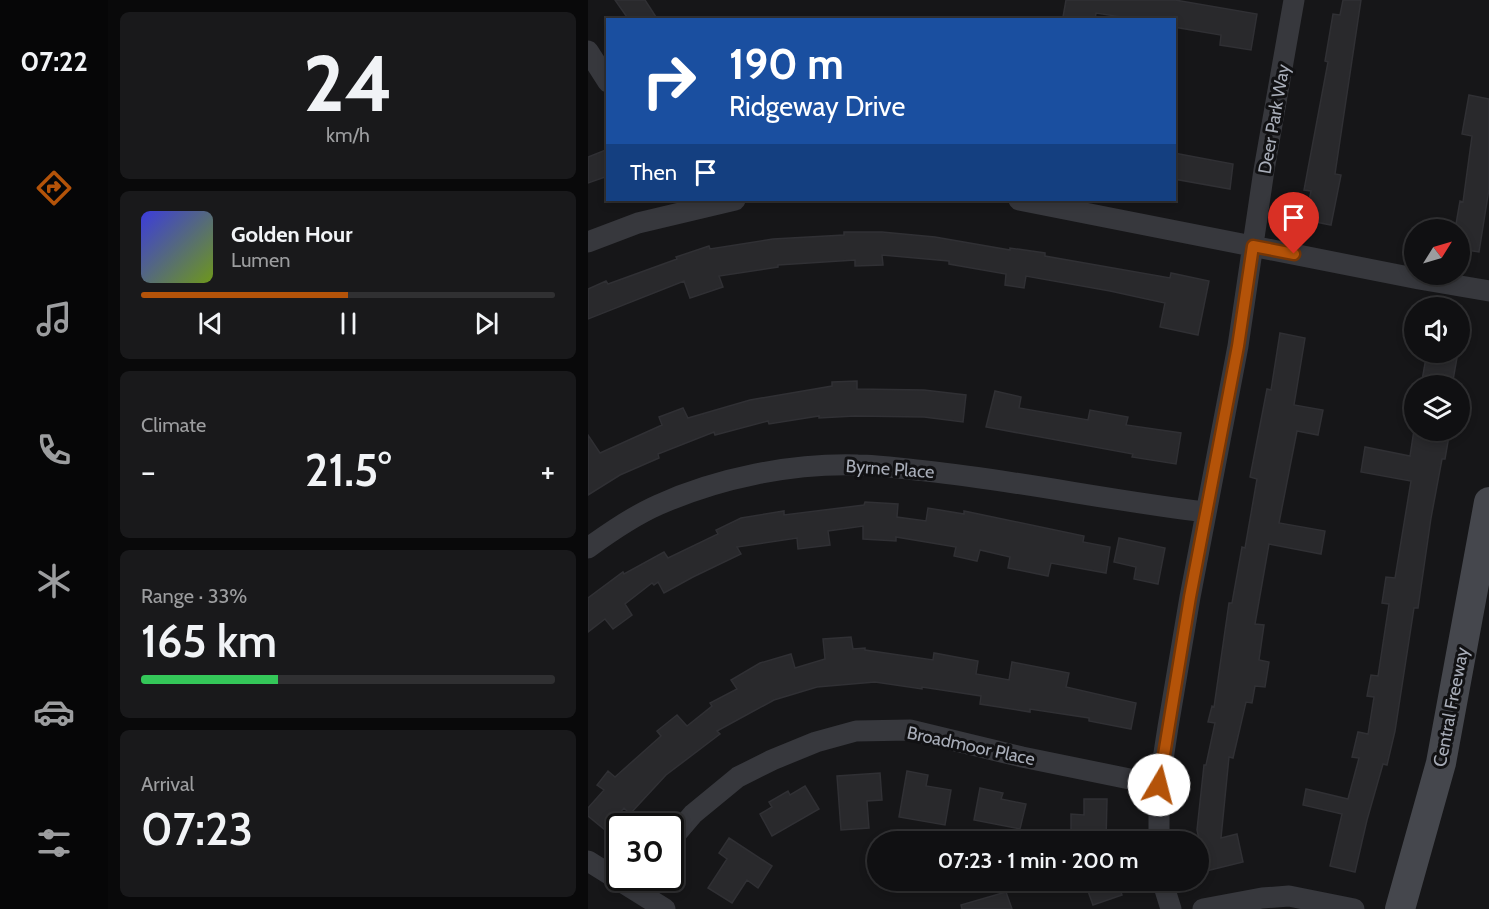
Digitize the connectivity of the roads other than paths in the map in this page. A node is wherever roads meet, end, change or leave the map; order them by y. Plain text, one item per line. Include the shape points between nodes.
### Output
1 (1294, 0) edge
2 (588, 51) edge
3 (606, 79) edge
4 (726, 201) edge
5 (1024, 201) edge
6 (661, 208) edge
7 (588, 242) edge
8 (1253, 246) junction
9 (1489, 291) edge
10 (1489, 502) edge
11 (1206, 512) junction
12 (588, 548) edge
13 (1159, 785) junction
14 (684, 824) edge
15 (1159, 831) edge
16 (588, 861) edge
17 (606, 869) edge
18 (646, 891) edge
19 (1165, 891) edge
20 (665, 909) edge
21 (1171, 909) edge
22 (1203, 909) edge
23 (1354, 909) edge
24 (1400, 909) edge

1 - 8 street, Deer Park Way
2 - 3 street
4 - 6 street
5 - 8 street
6 - 7 street via 638,223
8 - 9 street
8 - 11 street, Deer Park Way
10 - 24 main road, Central Freeway via 1441,763
11 - 12 street, Byrne Place via 969,476 882,466 822,466 753,475 686,494 636,517
11 - 13 street, Deer Park Way
13 - 14 street, Broadmoor Place via 910,730 856,731 816,742 738,777
13 - 15 street, Deer Park Way
16 - 17 street
18 - 20 street
19 - 21 street
22 - 23 street via 1289,896

